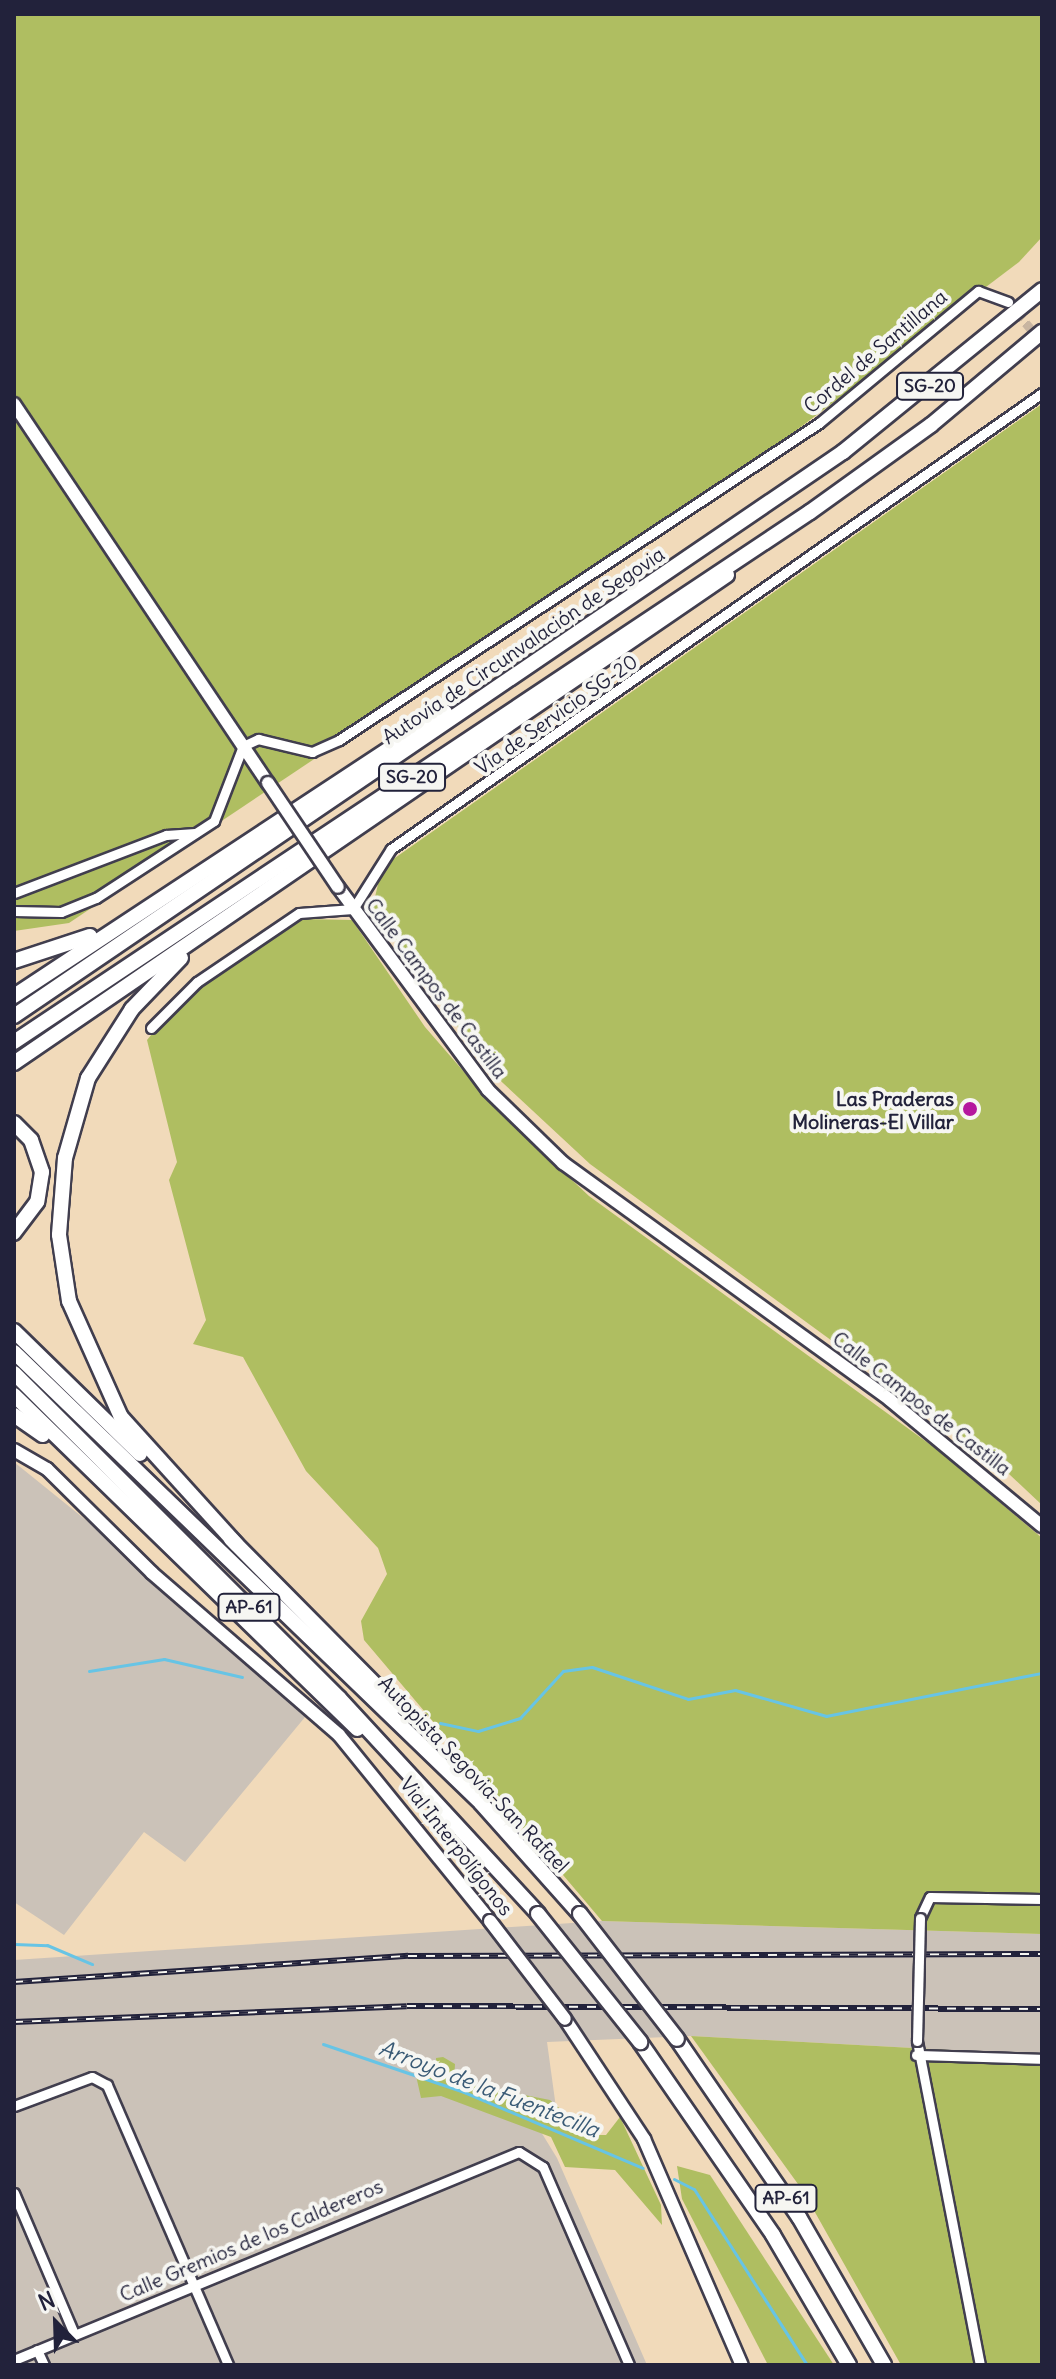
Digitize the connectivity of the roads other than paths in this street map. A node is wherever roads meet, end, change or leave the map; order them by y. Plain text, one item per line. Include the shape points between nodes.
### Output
1 (1042, 290) edge
2 (1008, 302) tunnel mouth
3 (1042, 332) edge
4 (1042, 393) edge
5 (14, 404) edge
6 (810, 512) junction
7 (638, 590) junction
8 (243, 746) junction
9 (197, 833) junction
10 (297, 873) junction
11 (14, 893) edge
12 (167, 893) junction
13 (353, 909) junction
14 (14, 911) edge
15 (14, 961) edge
16 (14, 996) edge
17 (14, 1016) edge
18 (151, 1028) dead end
19 (14, 1042) edge
20 (14, 1063) edge
21 (14, 1123) edge
22 (14, 1233) edge
23 (14, 1331) edge
24 (14, 1352) edge
25 (14, 1373) edge
26 (14, 1395) edge
27 (14, 1415) edge
28 (14, 1450) edge
29 (126, 1505) junction
30 (1042, 1526) edge
31 (236, 1544) junction
32 (481, 1803) junction
33 (451, 1816) junction
34 (1042, 1899) edge
35 (916, 2055) junction
36 (1042, 2059) edge
37 (14, 2106) edge
38 (14, 2193) edge
39 (193, 2284) junction
40 (74, 2334) junction
41 (37, 2350) junction
42 (14, 2360) edge
43 (44, 2365) edge
44 (228, 2365) edge
45 (629, 2365) edge
46 (742, 2365) edge
47 (849, 2365) edge
48 (884, 2365) edge
49 (980, 2365) edge

1 - 7 highway, Autovía de Circunvalación de Segovia / SG-20 via 867,435
2 - 8 street, Cordel de Santillana via 978,291 767,457 339,740 312,752 258,739
3 - 6 highway, SG-20 via 931,425
4 - 13 street, Vía de Servicio SG-20 via 391,849
5 - 8 main road, Calle Campos de Castilla
6 - 10 highway
6 - 19 highway, SG-20
7 - 12 highway
7 - 17 highway, Autovía de Circunvalación de Segovia / SG-20
8 - 9 street via 225,807
8 - 13 main road, Calle Campos de Castilla, bridge
9 - 11 street via 166,835
9 - 14 street via 79,907
10 - 20 highway
10 - 31 highway via 186,954 132,1009 88,1078 60,1196 69,1301 96,1373 140,1443
12 - 15 highway via 63,949
12 - 16 highway
13 - 18 street via 299,913 197,982
13 - 30 main road, Calle Campos de Castilla via 488,1090 563,1163 890,1400
21 - 22 highway via 31,1140 42,1172 37,1202
23 - 31 highway
24 - 32 highway, Autopista Segovia-San Rafael / AP-61
25 - 33 highway, AP-61
26 - 29 highway
27 - 29 highway
28 - 46 main road, Vial Interpolígonos, bridge via 47,1469 152,1573 339,1735 490,1921 565,2019 644,2139
29 - 33 highway
31 - 32 highway
32 - 48 highway, Autopista Segovia-San Rafael / AP-61, bridge via 580,1914 677,2039 799,2217
33 - 47 highway, AP-61, bridge via 640,2042 773,2235
34 - 35 street, bridge via 930,1897 920,1918
35 - 36 street
35 - 49 street via 949,2178
37 - 39 street via 92,2077 107,2085
38 - 40 street
39 - 40 street, Calle Gremios de los Caldereros
39 - 44 street
39 - 45 street, Calle Gremios de los Caldereros via 501,2154 527,2154 543,2167
40 - 41 street, Calle Gremios de los Caldereros
41 - 42 street, Calle Gremios de los Caldereros
41 - 43 street

